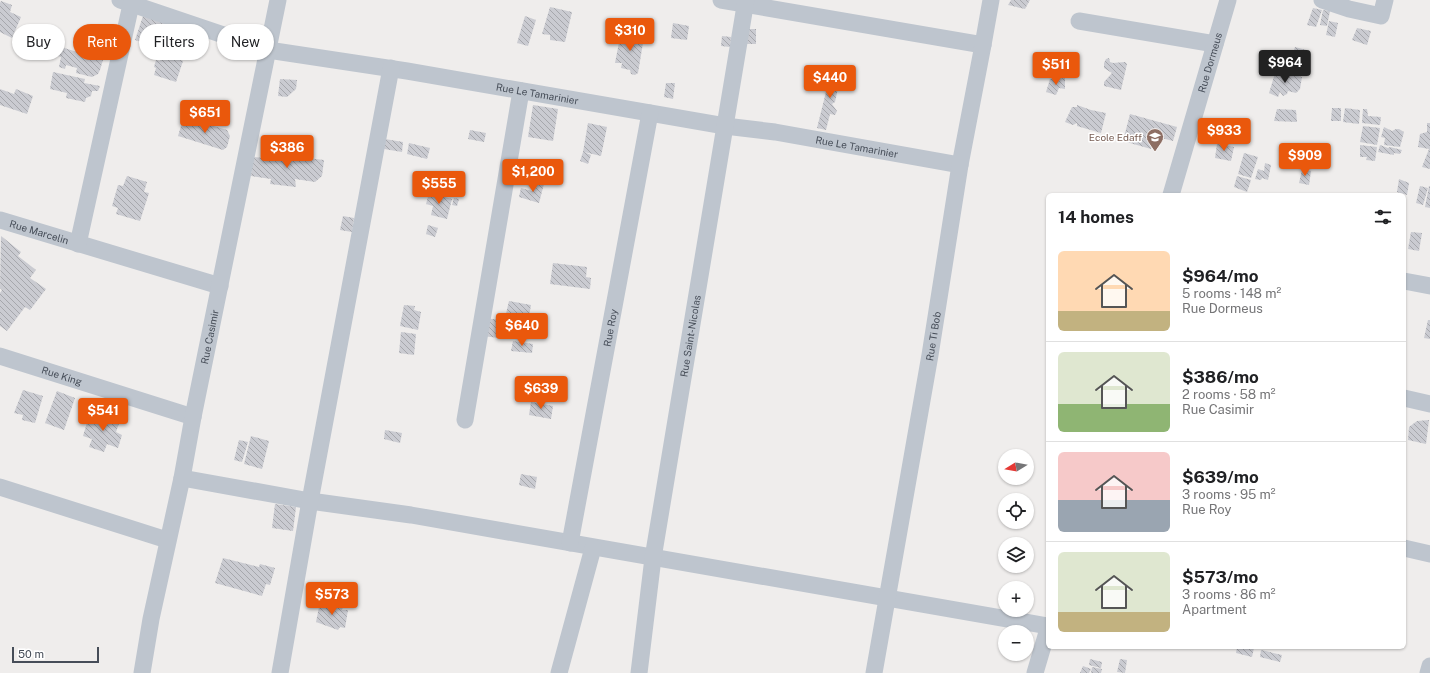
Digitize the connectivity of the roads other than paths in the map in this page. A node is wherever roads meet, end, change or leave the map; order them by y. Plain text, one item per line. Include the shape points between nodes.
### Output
1 (278, 0) edge
2 (721, 0) edge
3 (991, 0) edge
4 (1228, 0) edge
5 (1322, 0) edge
6 (1385, 0) edge
7 (128, 1) edge
8 (746, 2) edge
9 (1079, 21) dead end
10 (273, 24) edge
11 (217, 32) edge
12 (1215, 44) junction
13 (983, 45) junction
14 (274, 51) edge
15 (266, 60) edge
16 (391, 68) junction
17 (521, 90) junction
18 (650, 113) junction
19 (725, 126) junction
20 (960, 165) junction
21 (1173, 193) edge
22 (0, 220) edge
23 (78, 244) junction
24 (1406, 281) edge
25 (220, 286) junction
26 (1430, 286) edge
27 (0, 356) edge
28 (1406, 398) edge
29 (1430, 404) edge
30 (193, 417) junction
31 (465, 420) dead end
32 (182, 478) junction
33 (0, 487) edge
34 (310, 501) junction
35 (167, 540) junction
36 (570, 543) junction
37 (593, 548) junction
38 (1406, 548) edge
39 (1430, 554) edge
40 (653, 558) junction
41 (887, 599) junction
42 (1046, 628) edge
43 (1046, 635) edge
44 (1430, 666) edge
45 (142, 673) edge
46 (280, 673) edge
47 (559, 673) edge
48 (639, 673) edge
49 (874, 673) edge
50 (1035, 673) edge
51 (1428, 673) edge

1 - 10 street, Rue Casimir
2 - 8 street
3 - 13 street, Rue Ti Bob
4 - 12 street, Rue Dormeus
5 - 6 street via 1381,16
7 - 11 street, Rue Le Tamarinier
7 - 23 street
8 - 13 street
8 - 19 street, Rue Saint-Nicolas
9 - 12 street
12 - 21 street, Rue Dormeus
13 - 20 street, Rue Ti Bob
14 - 16 street, Rue Le Tamarinier
15 - 25 street, Rue Casimir
16 - 17 street, Rue Le Tamarinier
16 - 34 street
17 - 18 street, Rue Le Tamarinier
17 - 31 street
18 - 19 street, Rue Le Tamarinier
18 - 36 street, Rue Roy
19 - 20 street, Rue Le Tamarinier via 775,132
19 - 40 street, Rue Saint-Nicolas
20 - 41 street, Rue Ti Bob
22 - 23 street, Rue Marcelin
23 - 25 street, Rue Marcelin
24 - 26 street
25 - 30 street, Rue Casimir
27 - 30 street, Rue King
28 - 29 street
30 - 32 street, Rue Casimir
32 - 34 street
32 - 35 street, Rue Casimir
33 - 35 street
34 - 36 street via 411,515
34 - 46 street
35 - 45 street, Rue Casimir
36 - 37 street
37 - 40 street
37 - 47 street
38 - 39 street
40 - 41 street
40 - 48 street, Rue Saint-Nicolas
41 - 42 street
41 - 49 street, Rue Ti Bob
43 - 50 street
44 - 51 street

